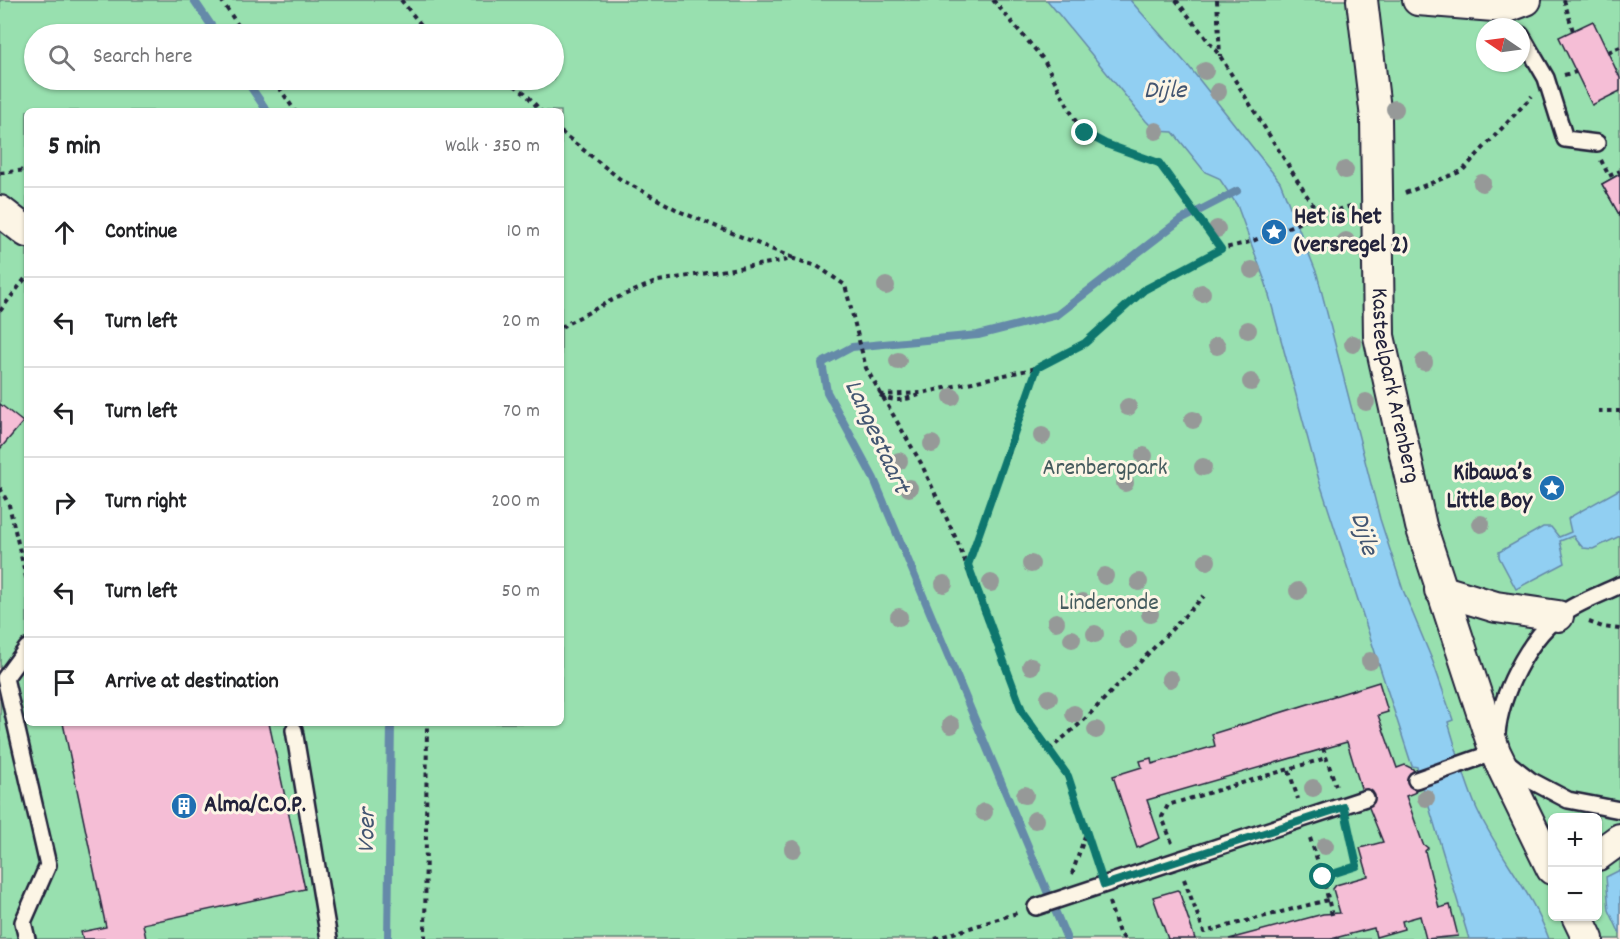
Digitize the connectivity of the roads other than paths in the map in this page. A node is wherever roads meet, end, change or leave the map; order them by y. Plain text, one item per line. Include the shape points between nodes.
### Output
1 (1362, 0) edge
2 (1418, 0) edge
3 (1517, 11) edge
4 (1530, 50) edge
5 (1597, 148) road end
6 (0, 211) edge
7 (24, 230) edge
8 (1620, 585) edge
9 (1440, 590) junction
10 (1569, 617) junction
11 (24, 652) edge
12 (294, 730) dead end
13 (1495, 752) junction
14 (1416, 780) dead end
15 (1366, 798) dead end
16 (1620, 810) edge
17 (1620, 839) edge
18 (1602, 852) edge
19 (1551, 867) edge
20 (1036, 907) road end
21 (1579, 921) edge
22 (27, 939) edge
23 (329, 939) edge
24 (1588, 939) edge

1 - 9 street, Kasteelpark Arenberg via 1376,118 1379,336 1421,526
2 - 3 street
4 - 5 lane via 1546,78 1566,139
6 - 7 street
8 - 10 lane
9 - 10 street via 1496,607
9 - 13 street, Kasteelpark Arenberg
10 - 13 lane via 1540,636 1509,688 1498,717
11 - 22 lane via 5,678 48,865 23,922
12 - 23 lane
13 - 14 lane
13 - 16 lane via 1530,780 1569,800
13 - 19 street, Kasteelpark Arenberg
15 - 20 lane
17 - 18 street
21 - 24 street

